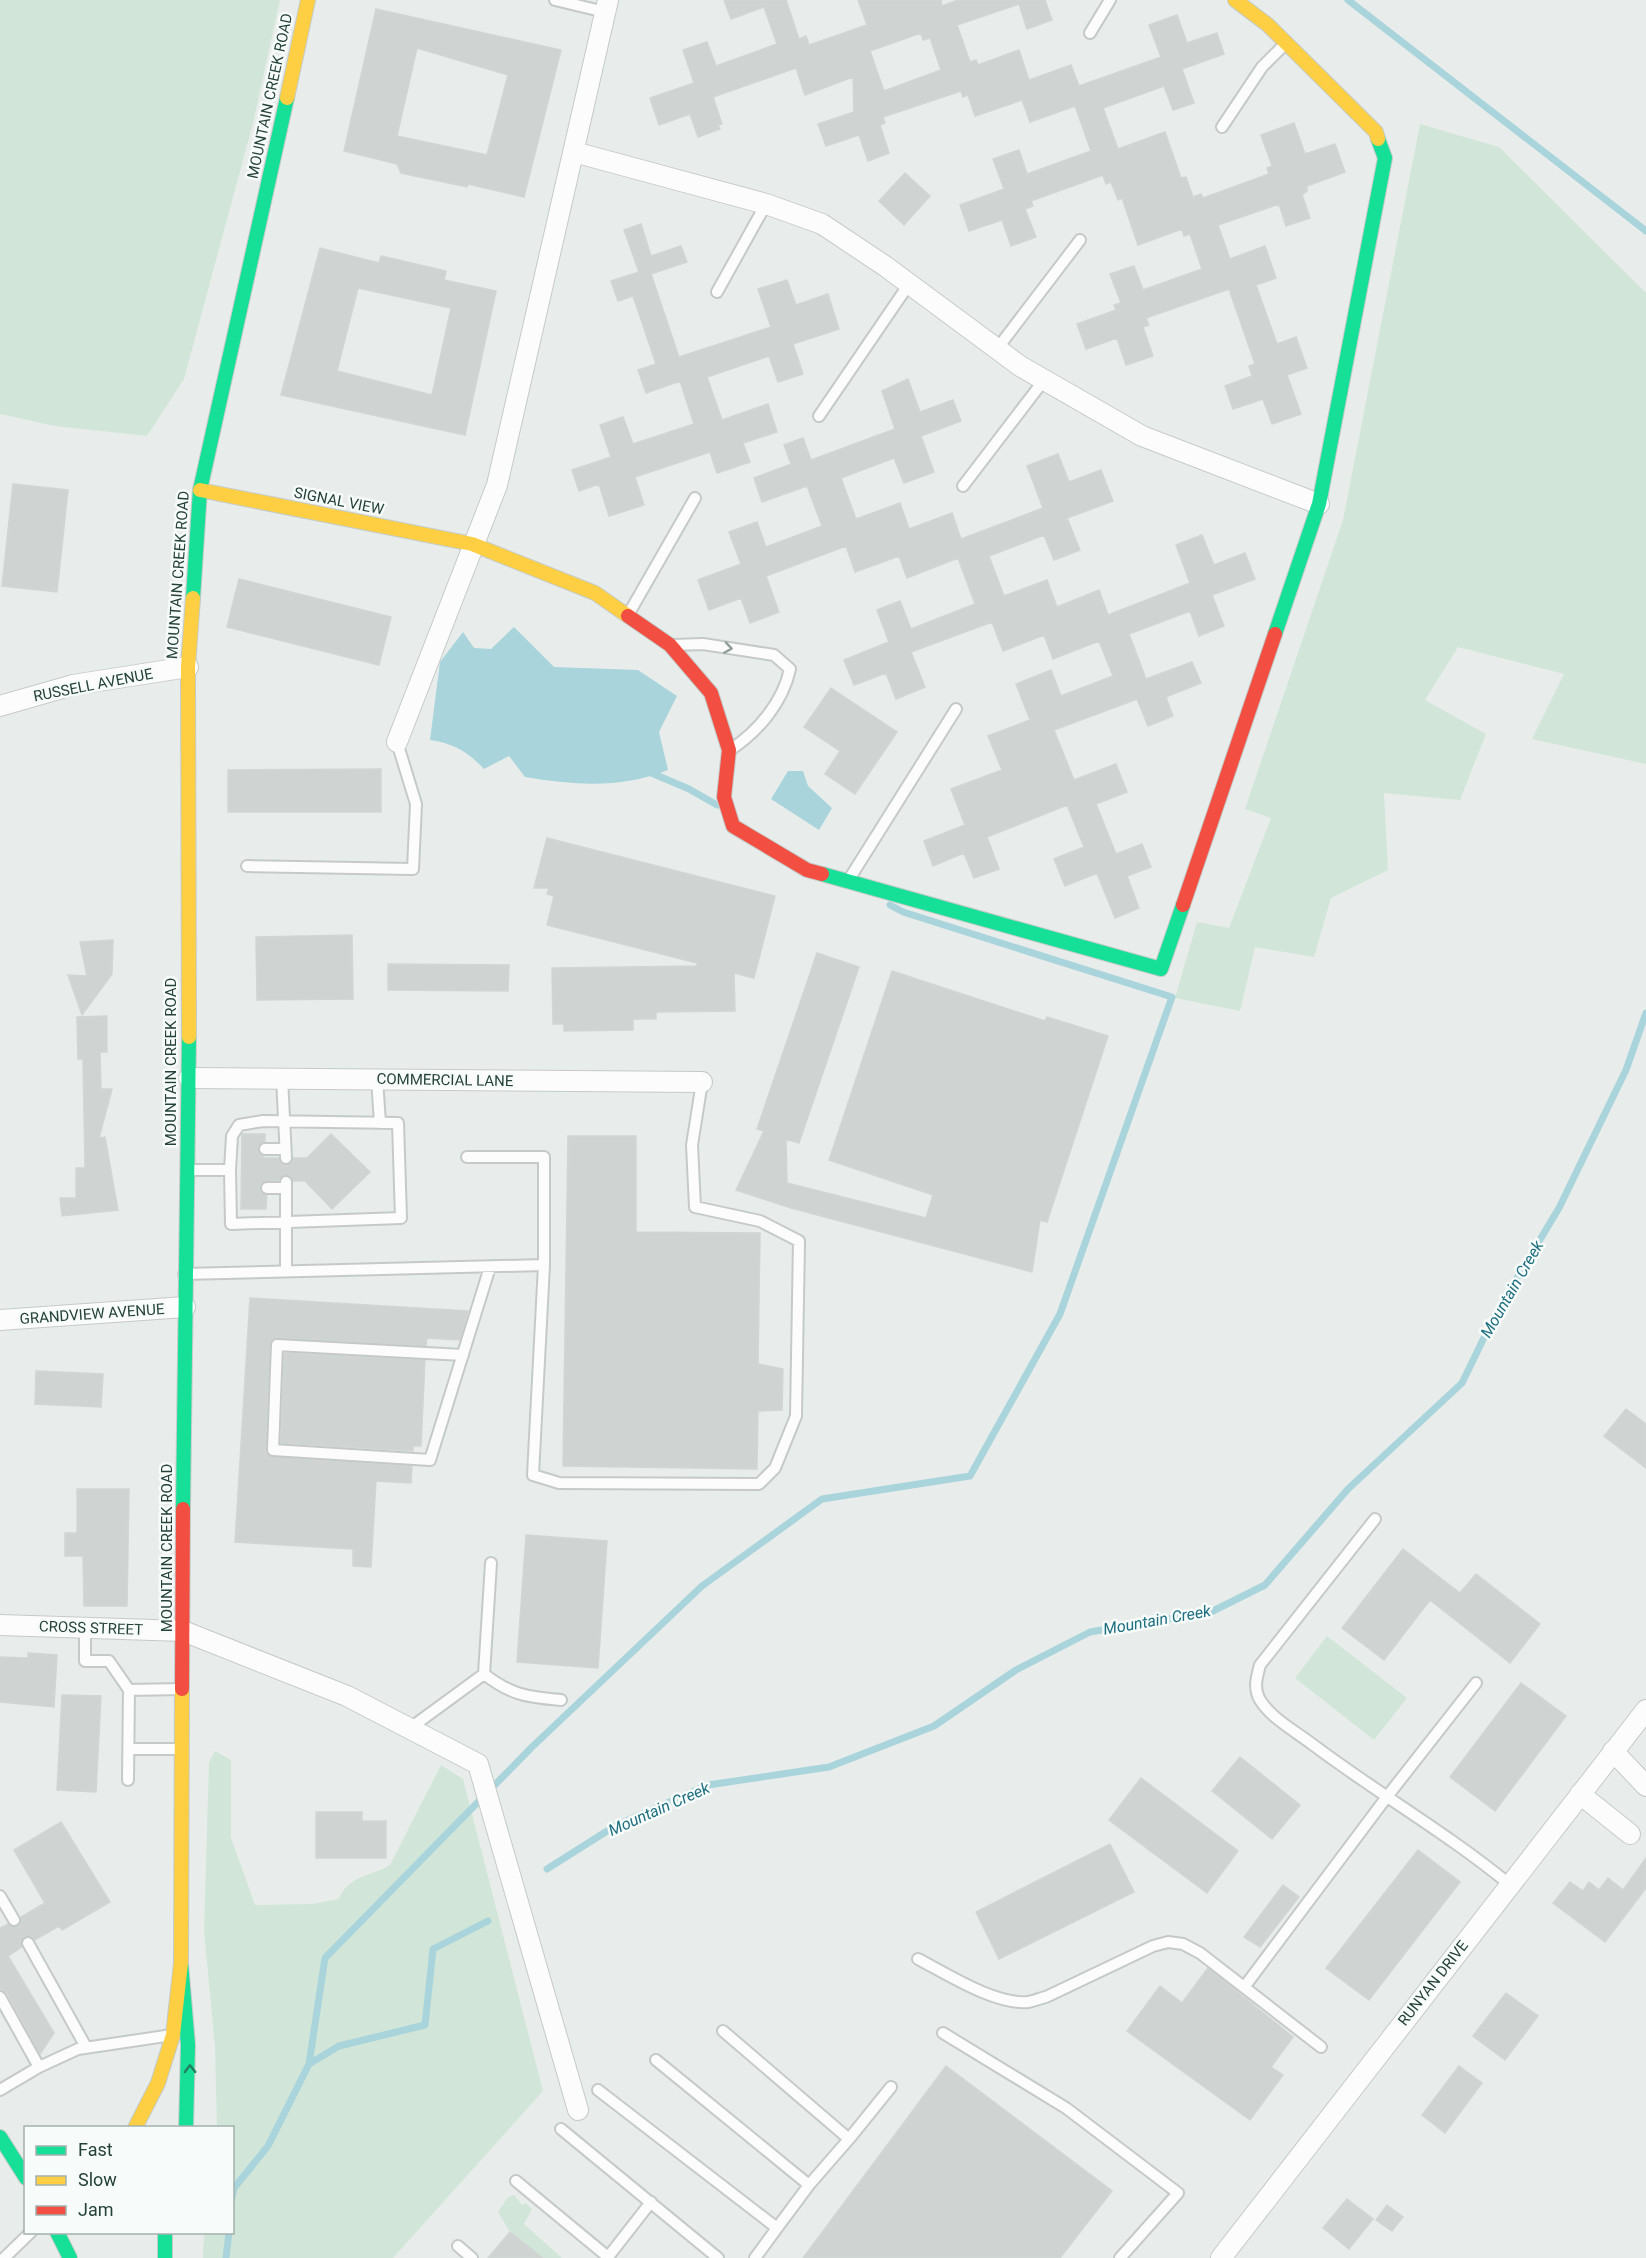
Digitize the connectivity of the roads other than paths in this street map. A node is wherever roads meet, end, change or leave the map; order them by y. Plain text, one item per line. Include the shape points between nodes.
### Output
1 (308, 0) edge
2 (555, 0) edge
3 (1110, 0) edge
4 (1235, 0) edge
5 (607, 6) edge
6 (1090, 33) dead end
7 (1286, 43) junction
8 (1222, 127) dead end
9 (574, 152) junction
10 (766, 204) junction
11 (1080, 240) dead end
12 (909, 284) junction
13 (717, 292) dead end
14 (997, 349) junction
15 (1044, 380) junction
16 (819, 416) dead end
17 (963, 486) dead end
18 (200, 490) junction
19 (695, 498) dead end
20 (1319, 504) junction
21 (472, 544) junction
22 (628, 616) junction
23 (670, 645) junction
24 (188, 667) junction
25 (0, 706) edge
26 (956, 709) dead end
27 (397, 742) joint
28 (729, 750) junction
29 (247, 866) dead end
30 (848, 882) junction
31 (189, 1078) junction
32 (282, 1078) junction
33 (376, 1079) junction
34 (702, 1082) joint
35 (285, 1122) junction
36 (380, 1122) junction
37 (265, 1149) dead end
38 (467, 1157) dead end
39 (187, 1170) junction
40 (230, 1170) junction
41 (267, 1188) dead end
42 (287, 1222) junction
43 (544, 1265) junction
44 (490, 1267) junction
45 (286, 1271) junction
46 (184, 1274) junction
47 (185, 1307) junction
48 (0, 1320) edge
49 (463, 1355) junction
50 (1375, 1519) dead end
51 (491, 1563) dead end
52 (0, 1625) edge
53 (86, 1628) junction
54 (183, 1631) junction
55 (484, 1674) junction
56 (1476, 1683) dead end
57 (182, 1689) junction
58 (129, 1690) junction
59 (561, 1700) dead end
60 (1646, 1710) edge
61 (409, 1729) junction
62 (129, 1749) junction
63 (182, 1749) junction
64 (1614, 1751) junction
65 (128, 1780) dead end
66 (1646, 1786) edge
67 (1580, 1794) junction
68 (1386, 1798) junction
69 (1630, 1834) dead end
70 (1509, 1884) junction
71 (0, 1896) edge
72 (14, 1920) dead end
73 (28, 1943) dead end
74 (918, 1959) dead end
75 (181, 1964) junction
76 (1245, 1986) junction
77 (0, 1998) edge
78 (723, 2031) dead end
79 (943, 2033) dead end
80 (173, 2035) junction
81 (86, 2047) junction
82 (1321, 2047) dead end
83 (656, 2060) dead end
84 (39, 2067) junction
85 (891, 2087) dead end
86 (0, 2090) edge
87 (598, 2090) dead end
88 (578, 2110) dead end
89 (136, 2126) edge
90 (186, 2126) edge
91 (561, 2129) dead end
92 (0, 2137) edge
93 (849, 2139) junction
94 (24, 2175) edge
95 (516, 2181) dead end
96 (809, 2185) junction
97 (651, 2202) junction
98 (777, 2228) junction
99 (29, 2234) edge
100 (58, 2234) edge
101 (165, 2234) edge
102 (458, 2246) dead end
103 (4, 2258) edge
104 (70, 2258) edge
105 (165, 2258) edge
106 (472, 2258) edge
107 (718, 2258) edge
108 (755, 2258) edge
109 (1120, 2258) edge
110 (1221, 2258) edge

1 - 18 main road, MOUNTAIN CREEK ROAD
2 - 5 lane
3 - 6 lane
4 - 7 main road
5 - 9 street
7 - 8 lane via 1262,67
7 - 20 main road via 1376,132 1385,158
9 - 10 street
9 - 21 street via 497,485
10 - 12 street via 822,224
10 - 13 lane
11 - 14 lane
12 - 14 street
12 - 16 lane
14 - 15 street
15 - 17 lane
15 - 20 street via 1142,436
18 - 21 main road, SIGNAL VIEW
18 - 24 main road, MOUNTAIN CREEK ROAD
19 - 22 lane
20 - 30 main road via 1161,969
21 - 22 main road, SIGNAL VIEW via 595,593
21 - 27 street
22 - 23 main road, SIGNAL VIEW
23 - 28 main road, SIGNAL VIEW via 711,693
23 -> 28 lane via 703,644 774,655 790,669 787,685 752,736
24 - 25 street, RUSSELL AVENUE via 73,685
24 - 31 main road, MOUNTAIN CREEK ROAD
26 - 30 lane
27 - 29 lane via 416,804 413,869
28 - 30 main road via 724,797 733,826 807,870
31 - 32 street, COMMERCIAL LANE
31 - 39 main road, MOUNTAIN CREEK ROAD
32 - 33 street, COMMERCIAL LANE
32 - 35 lane
33 - 34 street, COMMERCIAL LANE
33 - 36 lane
34 - 43 lane via 692,1144 695,1207 760,1221 799,1241 796,1416 775,1468 759,1484 559,1483 533,1475
35 - 36 lane
35 - 37 lane via 286,1154
35 - 40 lane via 239,1125 232,1136 236,1150
36 - 42 lane via 398,1123 401,1218
38 - 43 lane via 544,1157
39 - 40 lane
39 - 46 main road, MOUNTAIN CREEK ROAD
40 - 42 lane via 236,1188 231,1224
41 - 42 lane via 286,1185
42 - 45 lane
43 - 44 lane
44 - 45 lane
44 - 49 lane
45 - 46 lane
46 - 47 main road, MOUNTAIN CREEK ROAD
47 - 48 street, GRANDVIEW AVENUE
47 - 54 main road, MOUNTAIN CREEK ROAD
49 - 49 lane via 430,1460 273,1450 277,1345
50 - 68 lane via 1260,1665 1255,1682 1258,1698 1268,1711
51 - 55 lane
52 - 53 street, CROSS STREET
53 - 54 street, CROSS STREET
53 - 58 lane via 86,1661 109,1661
54 - 57 main road, MOUNTAIN CREEK ROAD
54 - 61 street, CROSS STREET via 347,1696
55 - 59 lane via 521,1696
55 - 61 lane
56 - 68 lane
57 - 58 lane
57 - 63 main road, MOUNTAIN CREEK ROAD
58 - 62 lane
60 - 64 street, RUNYAN DRIVE
61 - 88 street, CROSS STREET via 477,1764
62 - 63 lane
62 - 65 lane
63 - 75 main road, MOUNTAIN CREEK ROAD
64 - 66 street
64 - 67 street, RUNYAN DRIVE
67 - 69 street
67 - 70 street, RUNYAN DRIVE
68 - 70 lane via 1462,1845
68 - 76 lane
70 - 110 street, RUNYAN DRIVE
71 - 72 lane
73 - 81 lane
74 - 76 lane via 989,1994 1028,2002 1168,1942 1200,1953
75 - 80 main road, MOUNTAIN CREEK ROAD
90 -> 75 main road via 190,2035
76 - 82 lane
77 - 84 lane
78 - 93 lane
79 - 109 lane via 1065,2108 1178,2193
80 - 81 lane
80 - 89 main road, MOUNTAIN CREEK ROAD via 158,2083
81 - 84 lane
83 - 96 lane
84 - 86 lane
85 - 93 lane
87 - 98 lane
91 - 97 lane
92 - 94 main road
93 - 96 lane
95 - 97 lane via 608,2257
96 - 98 lane
97 - 107 lane
98 - 108 lane
99 - 103 lane
100 - 104 main road
101 - 105 main road
102 - 106 lane

